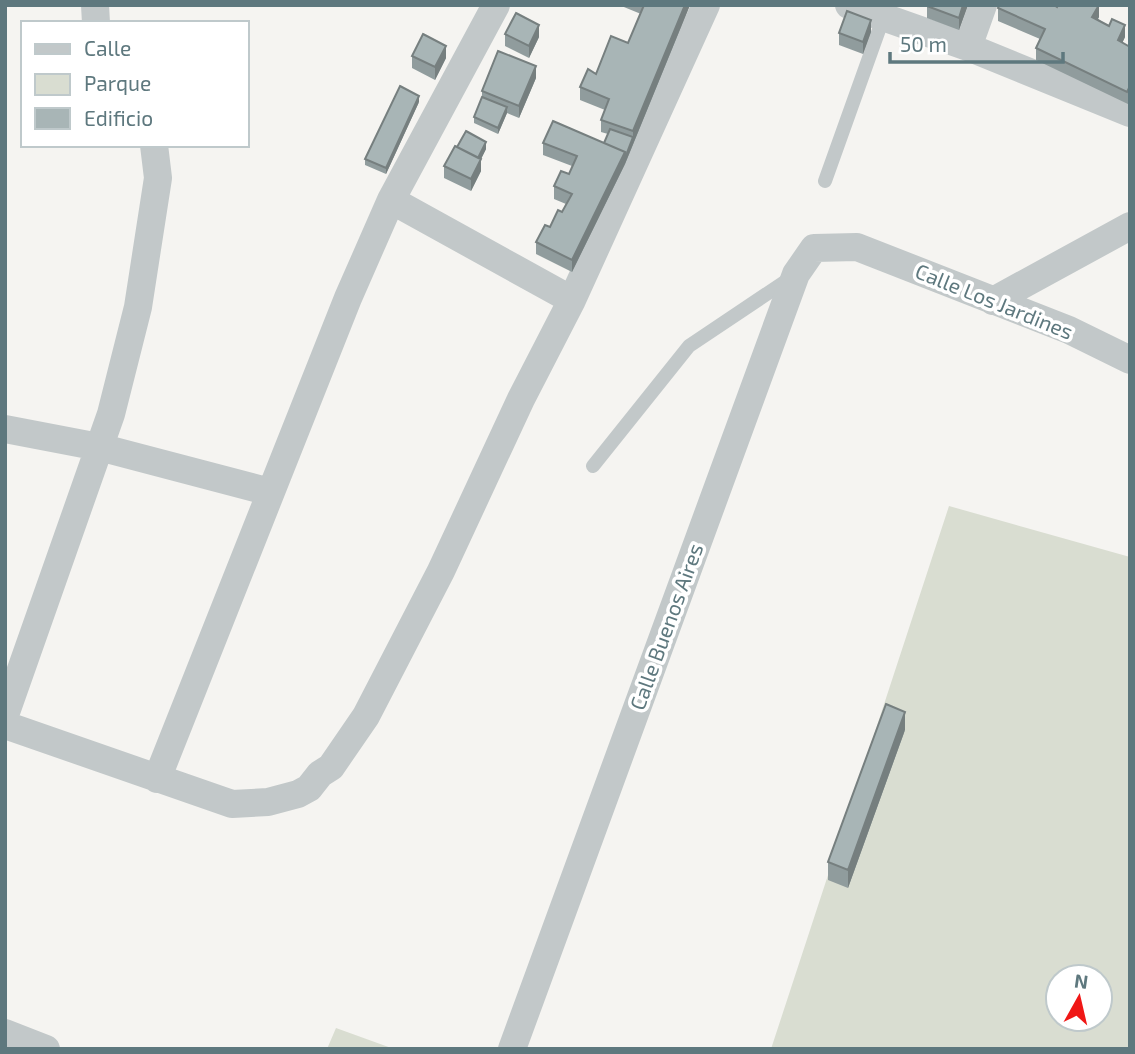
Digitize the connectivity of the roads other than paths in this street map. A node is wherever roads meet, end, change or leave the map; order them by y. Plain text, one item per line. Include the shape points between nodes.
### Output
1 (496, 5) edge
2 (706, 5) edge
3 (849, 5) edge
4 (983, 5) edge
5 (885, 11) edge
6 (968, 47) junction
7 (1130, 113) edge
8 (154, 147) edge
9 (825, 181) dead end
10 (391, 201) junction
11 (1130, 226) edge
12 (857, 247) joint
13 (796, 274) junction
14 (572, 300) junction
15 (993, 301) junction
16 (1130, 360) edge
17 (5, 429) edge
18 (99, 447) junction
19 (593, 466) dead end
20 (270, 492) junction
21 (5, 715) edge
22 (5, 725) edge
23 (157, 779) junction
24 (5, 1033) edge
25 (46, 1049) edge
26 (512, 1049) edge

1 - 10 street
2 - 14 street
3 - 5 street
4 - 6 street
5 - 6 street
5 - 9 lane
6 - 7 street
8 - 18 street via 158,178 138,307
10 - 14 street
10 - 20 street
11 - 15 street
12 - 13 street, Calle Buenos Aires via 814,248
12 - 15 street, Calle Los Jardines
13 - 19 lane via 689,346
13 - 26 street, Calle Buenos Aires
14 - 23 street via 391,669 331,767 309,788 268,802 232,804
15 - 16 street, Calle Los Jardines
17 - 18 street
18 - 20 street
18 - 21 street
20 - 23 street
22 - 23 street
24 - 25 street

